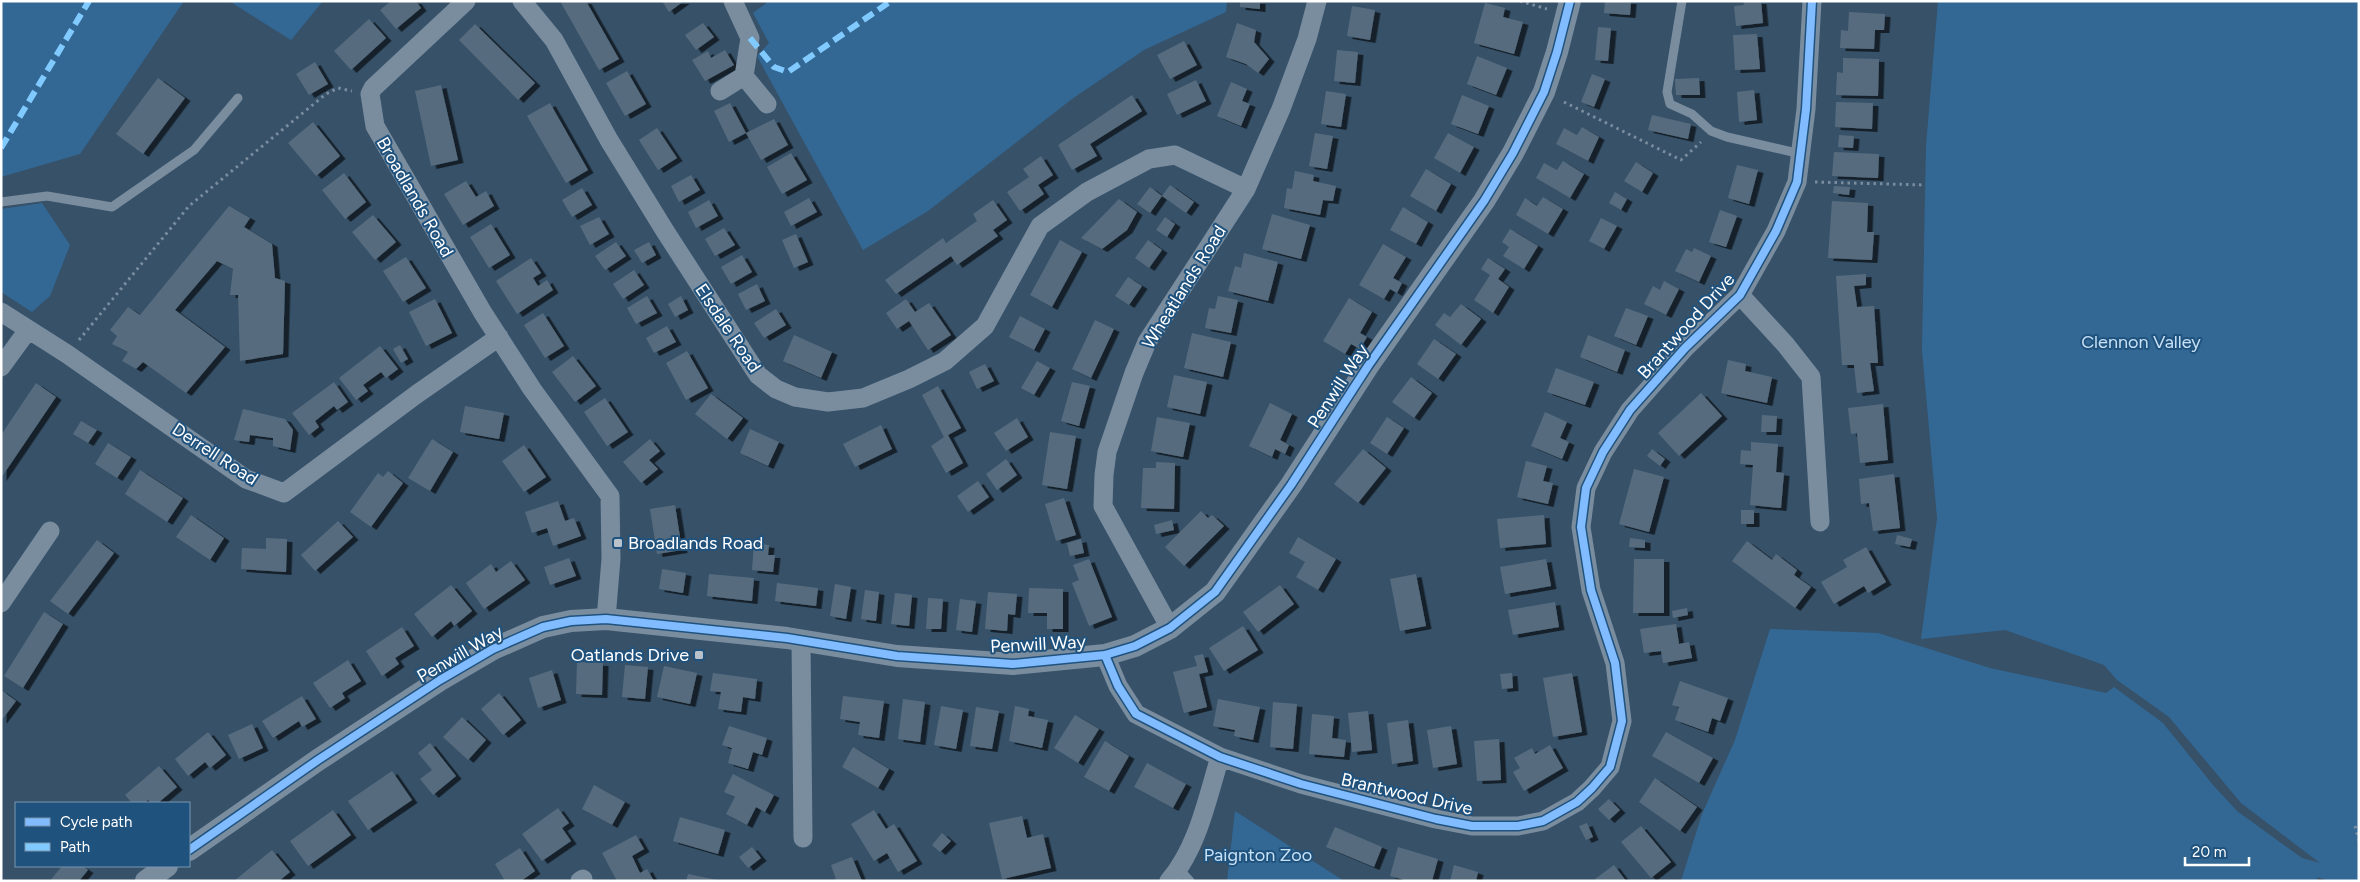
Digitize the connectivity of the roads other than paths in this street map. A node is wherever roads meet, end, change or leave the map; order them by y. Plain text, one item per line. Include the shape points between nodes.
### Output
1 (466, 1) edge
2 (522, 1) edge
3 (732, 1) edge
4 (1317, 1) edge
5 (1570, 1) edge
6 (1682, 1) edge
7 (1812, 1) edge
8 (744, 76) junction
9 (720, 90) dead end
10 (238, 98) dead end
11 (767, 104) dead end
12 (1801, 154) junction
13 (1246, 189) junction
14 (1, 202) edge
15 (1740, 295) junction
16 (1, 312) edge
17 (28, 330) junction
18 (499, 337) junction
19 (1, 367) edge
20 (1820, 522) dead end
21 (50, 531) dead end
22 (1, 603) edge
23 (606, 619) junction
24 (1170, 628) junction
25 (801, 641) junction
26 (1105, 655) junction
27 (1220, 757) junction
28 (803, 838) dead end
29 (190, 849) edge
30 (166, 867) edge
31 (1179, 877) edge
32 (146, 881) edge

1 - 18 street, Broadlands Road via 371,91 374,126
2 - 13 street, Elsdale Road via 554,40 609,140 758,374 776,389 795,397 828,402 863,398 945,361 985,326 1040,226 1087,192 1149,159 1176,155
3 - 8 street via 750,38
4 - 13 street, Wheatlands Road via 1307,39 1281,109
5 - 24 street, Penwill Way via 1544,92 1484,201 1215,592
6 - 12 lane via 1668,92 1670,104 1692,114 1711,132
7 - 12 street, Brantwood Drive
8 - 9 street
8 - 11 street
10 - 14 lane via 194,150 112,207 47,196
12 - 15 street, Brantwood Drive via 1797,182 1776,231
13 - 24 street, Wheatlands Road via 1147,342 1107,452 1103,506
15 - 20 street via 1811,377
15 - 27 street, Brantwood Drive via 1685,348 1630,410 1603,452 1586,488 1581,528 1591,590 1615,664 1622,721 1610,767 1577,802 1543,822 1518,826 1472,826 1301,784
16 - 17 street, Derrell Road
17 - 18 street, Derrell Road via 246,479 284,493 416,394
17 - 19 street
18 - 23 street, Broadlands Road via 532,389 610,496 611,559
21 - 22 street
23 - 25 street, Penwill Way
23 - 29 street, Penwill Way via 543,627 492,648 318,760
24 - 26 street, Penwill Way via 1135,646
25 - 26 street, Penwill Way via 897,656 1013,664
25 - 28 street
26 - 27 street, Brantwood Drive via 1118,686 1136,714
27 - 31 street
30 - 32 street

